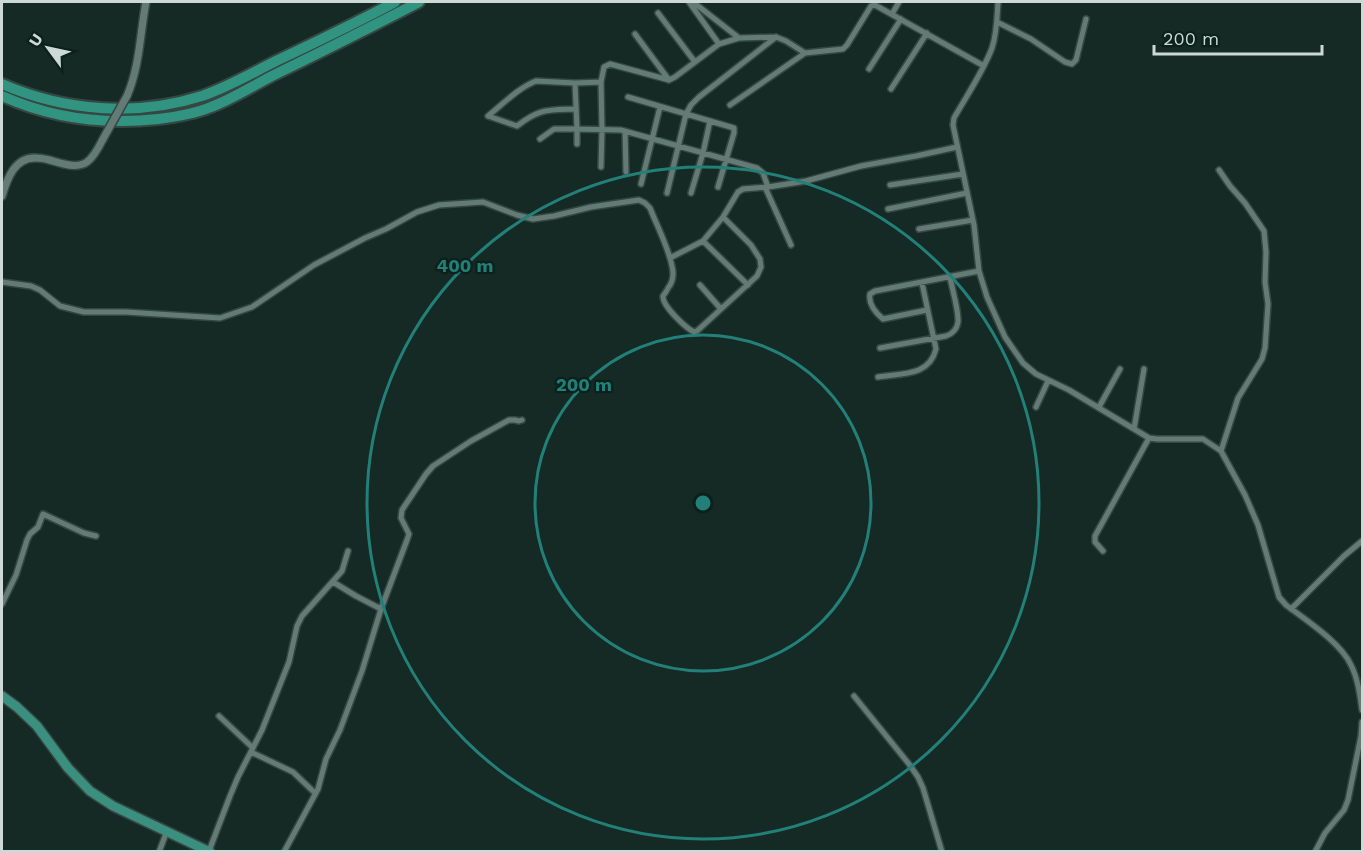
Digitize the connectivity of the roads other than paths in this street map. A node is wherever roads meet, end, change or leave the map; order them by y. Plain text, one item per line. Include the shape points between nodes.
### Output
1 (147, 2) edge
2 (395, 2) edge
3 (419, 2) edge
4 (691, 2) edge
5 (900, 2) edge
6 (998, 2) edge
7 (658, 13) dead end
8 (892, 14) junction
9 (901, 19) junction
10 (1086, 19) dead end
11 (997, 22) junction
12 (927, 33) junction
13 (635, 34) dead end
14 (776, 37) junction
15 (740, 38) junction
16 (719, 44) junction
17 (805, 53) junction
18 (694, 62) junction
19 (984, 66) junction
20 (869, 69) dead end
21 (669, 80) junction
22 (601, 82) junction
23 (575, 83) junction
24 (2, 84) edge
25 (891, 89) dead end
26 (2, 96) edge
27 (628, 97) dead end
28 (730, 105) dead end
29 (660, 107) junction
30 (576, 109) junction
31 (686, 114) junction
32 (710, 121) junction
33 (577, 129) junction
34 (602, 130) junction
35 (625, 131) junction
36 (540, 139) dead end
37 (652, 139) junction
38 (577, 144) dead end
39 (678, 147) junction
40 (957, 147) junction
41 (703, 153) junction
42 (727, 160) junction
43 (601, 167) dead end
44 (1219, 171) dead end
45 (626, 172) dead end
46 (963, 174) junction
47 (641, 184) dead end
48 (890, 185) dead end
49 (718, 187) dead end
50 (766, 187) junction
51 (667, 193) dead end
52 (691, 193) dead end
53 (967, 193) junction
54 (2, 196) edge
55 (888, 209) dead end
56 (723, 217) junction
57 (973, 220) junction
58 (919, 229) dead end
59 (703, 241) junction
60 (791, 244) dead end
61 (670, 258) junction
62 (979, 271) junction
63 (950, 277) junction
64 (2, 282) edge
65 (922, 283) junction
66 (700, 285) dead end
67 (748, 285) junction
68 (721, 309) junction
69 (927, 310) junction
70 (934, 338) junction
71 (880, 348) dead end
72 (1120, 369) dead end
73 (1144, 369) dead end
74 (878, 377) dead end
75 (1048, 381) junction
76 (1036, 407) dead end
77 (1099, 407) junction
78 (522, 420) dead end
79 (1134, 429) junction
80 (1149, 438) junction
81 (1221, 451) junction
82 (96, 536) dead end
83 (1362, 541) edge
84 (348, 551) dead end
85 (1103, 551) dead end
86 (333, 582) junction
87 (2, 604) edge
88 (381, 609) junction
89 (1291, 609) junction
90 (2, 696) edge
91 (854, 696) dead end
92 (1362, 710) edge
93 (219, 716) dead end
94 (1362, 722) edge
95 (252, 749) junction
96 (315, 793) junction
97 (166, 831) junction
98 (210, 851) edge
99 (159, 852) edge
100 (284, 852) edge
101 (942, 852) edge
102 (1315, 852) edge

1 - 54 street, bridge via 136,70 127,96 93,156 81,165 38,158 22,161 14,168
2 - 24 highway via 230,85 174,104 86,107 57,103
3 - 26 highway via 210,108 177,117 114,122 82,120
4 - 15 street
4 - 16 street
5 - 8 street
6 - 11 street
7 - 18 street
8 - 9 street
8 - 17 street via 873,5 846,48
9 - 12 street
9 - 20 street
10 - 11 street via 1077,60 1072,64
11 - 19 street
12 - 19 street
12 - 25 street
13 - 21 street
14 - 15 street
14 - 17 street
14 - 31 street via 699,97
15 - 16 street
16 - 18 street
17 - 28 street
18 - 21 street
19 - 40 street via 954,118
21 - 22 street via 606,64
22 - 23 street
22 - 34 street
23 - 30 street
23 - 30 street via 532,82 488,116 518,126 536,113
27 - 29 street
29 - 31 street
29 - 37 street
30 - 33 street
31 - 32 street
31 - 39 street
32 - 41 street
32 - 42 street via 734,128
33 - 34 street
33 - 36 street via 554,129
33 - 38 street
34 - 35 street
34 - 43 street
35 - 37 street
35 - 45 street
37 - 39 street
37 - 47 street
39 - 41 street
39 - 51 street
40 - 46 street
40 - 50 street
41 - 42 street
41 - 52 street
42 - 49 street
42 - 50 street via 762,171
44 - 81 street via 1264,231 1268,304 1262,360 1238,398
46 - 48 street
46 - 53 street
50 - 56 street via 738,192
50 - 60 street
53 - 55 street
53 - 57 street
56 - 59 street
56 - 67 street via 751,244 760,259 757,276
57 - 58 street
57 - 62 street
59 - 61 street
59 - 67 street
61 - 64 street via 650,208 639,200 533,219 483,201 439,204 417,212 314,265 252,307 220,318 84,312 60,306 31,286
61 - 68 street via 673,278 664,298 687,328 697,331
62 - 63 street
62 - 75 street via 1009,343 1029,369
63 - 65 street
63 - 70 street via 957,326 950,334
65 - 69 street
65 - 69 street via 875,291 869,298 883,319
66 - 68 street
67 - 68 street
69 - 70 street
70 - 71 street
70 - 74 street via 935,354 923,369
72 - 77 street
73 - 79 street
75 - 76 street
75 - 77 street
77 - 79 street
78 - 88 street via 509,420 471,441 433,466 421,480 402,510 408,536
79 - 80 street
80 - 81 street via 1203,439
80 - 85 street via 1095,536
81 - 89 street via 1258,525 1279,597
82 - 87 street via 43,514 27,540
83 - 89 street
84 - 86 street via 342,571
86 - 88 street
86 - 95 street via 297,626 289,662
88 - 96 street via 362,671
89 - 92 street via 1345,655 1357,681
90 - 97 highway via 37,726 90,791
91 - 101 street via 918,777
93 - 95 street
94 - 102 street via 1348,800
95 - 96 street via 293,772
95 - 98 street
96 - 100 street
97 - 98 highway
97 - 99 street

